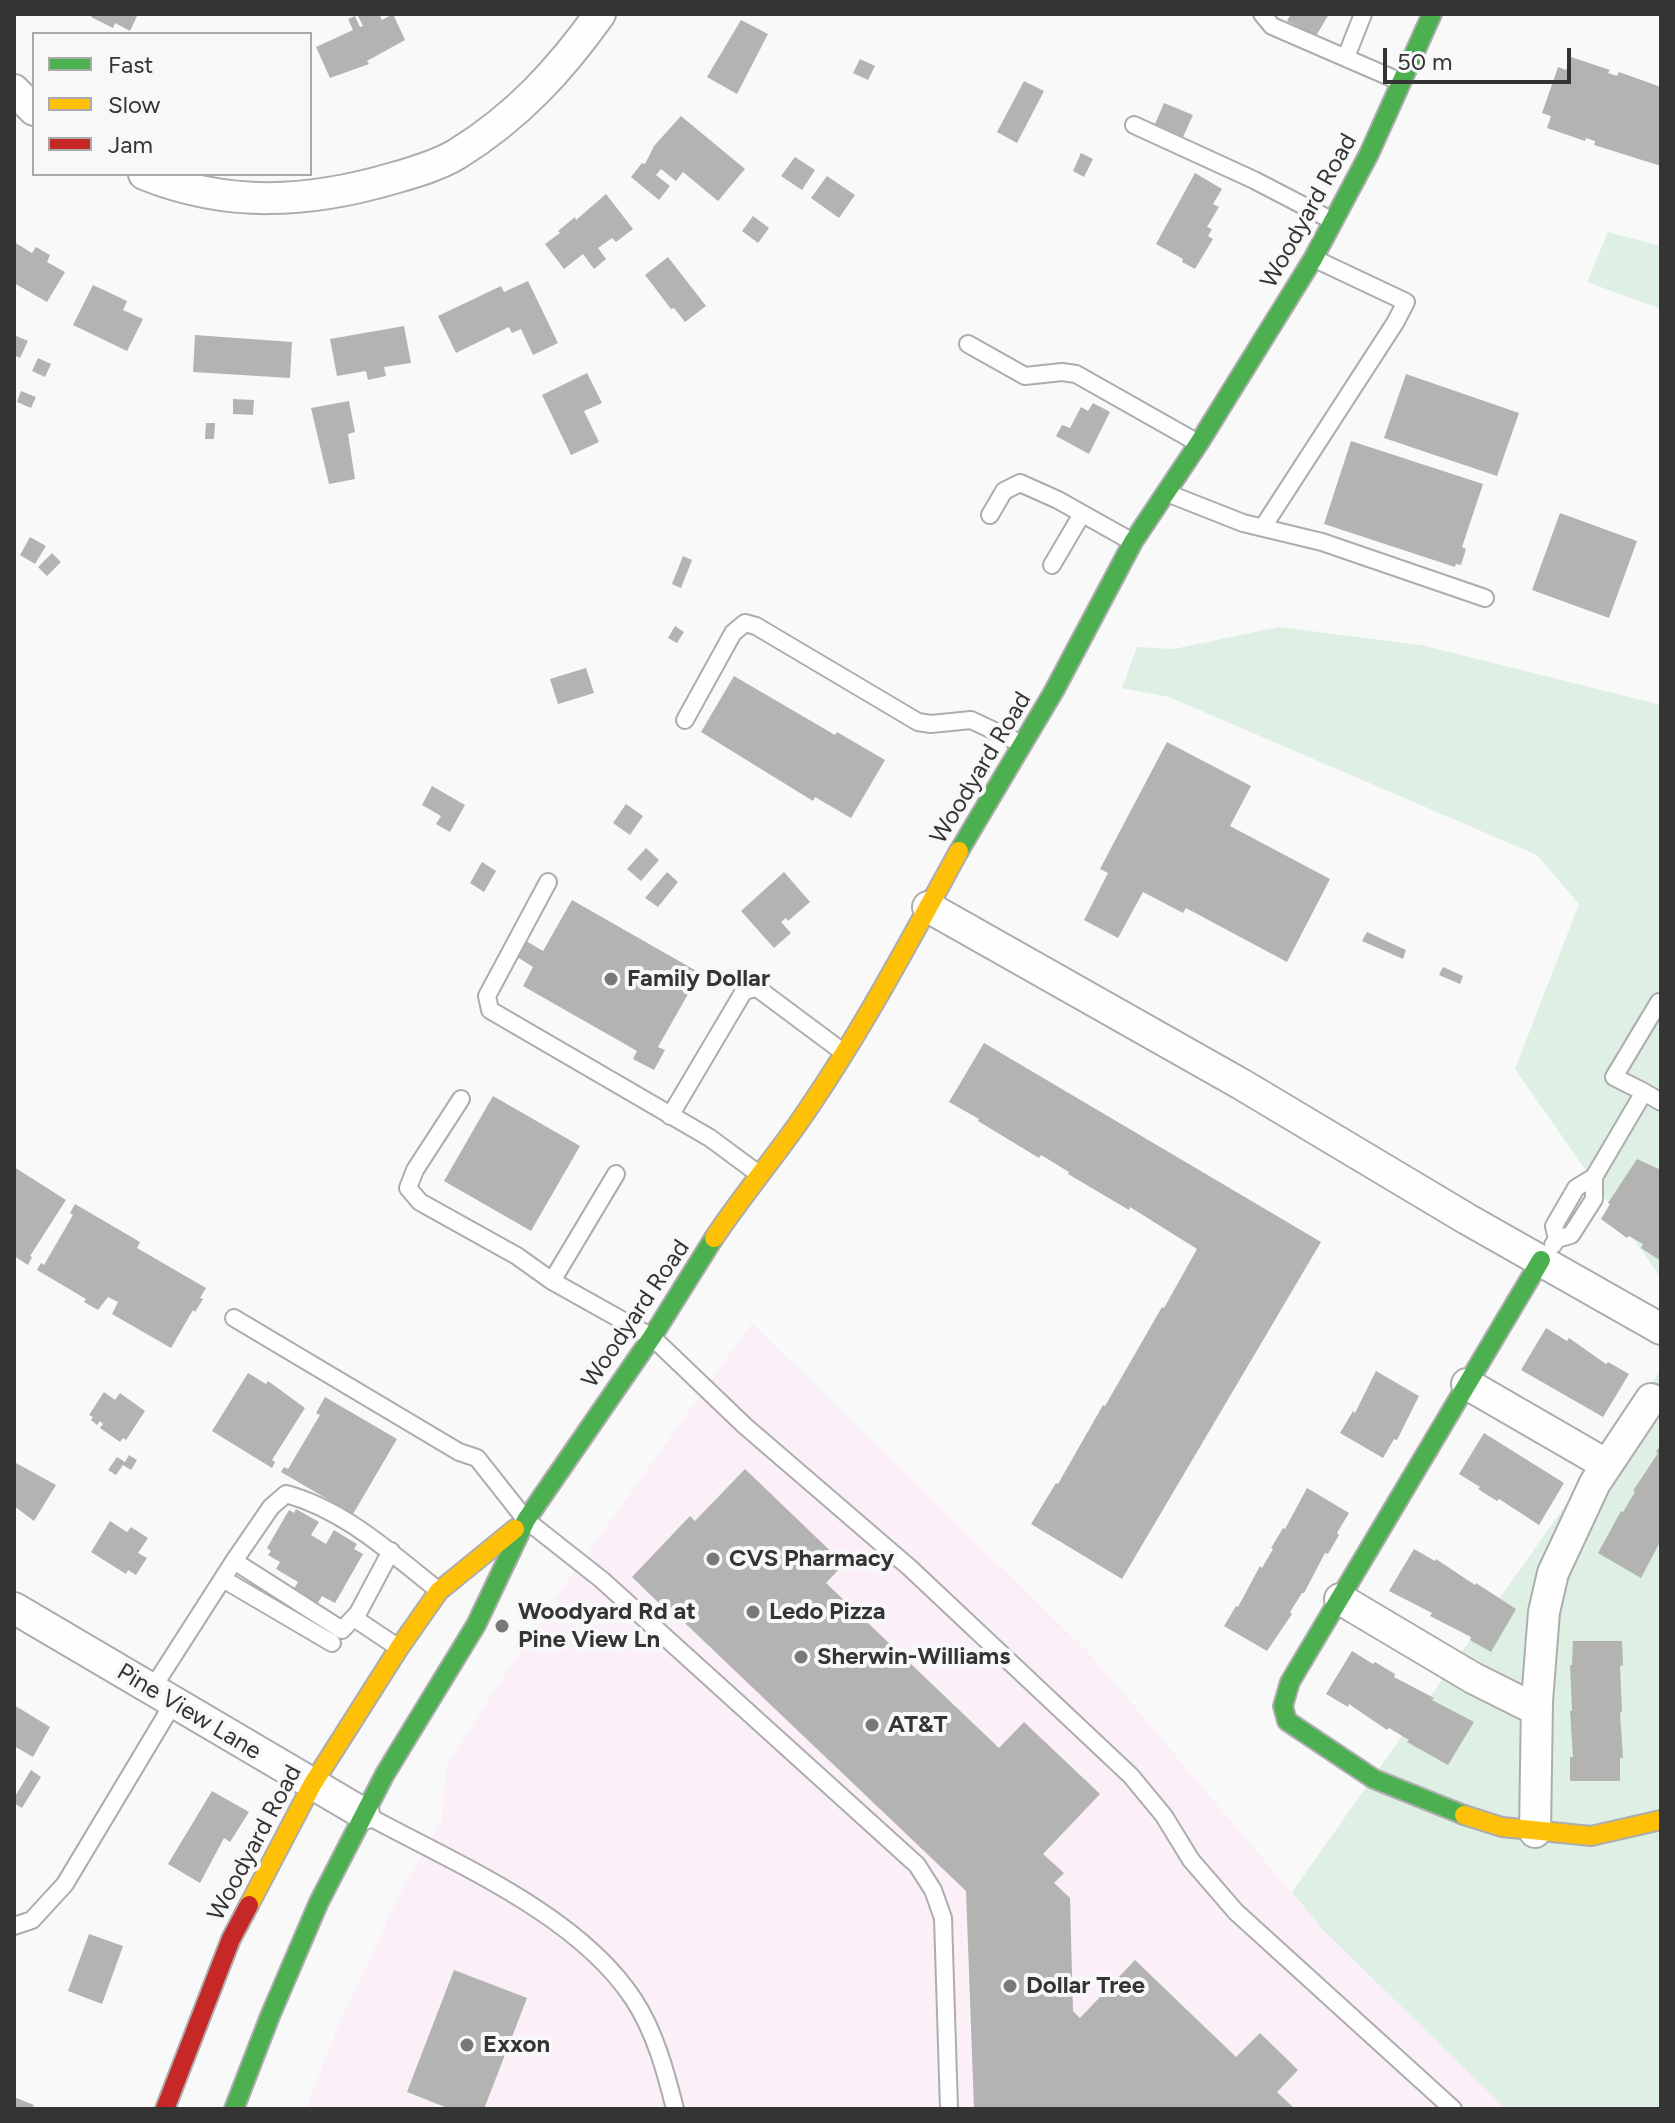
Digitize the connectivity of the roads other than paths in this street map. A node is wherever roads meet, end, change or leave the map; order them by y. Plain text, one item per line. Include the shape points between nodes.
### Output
1 (600, 14) edge
2 (1262, 14) edge
3 (1363, 14) edge
4 (1432, 14) edge
5 (1346, 57) junction
6 (1403, 82) junction
7 (14, 90) edge
8 (32, 108) edge
9 (1134, 125) dead end
10 (151, 176) edge
11 (1334, 222) junction
12 (1313, 259) junction
13 (968, 344) dead end
14 (1199, 443) junction
15 (1166, 492) junction
16 (1082, 514) junction
17 (990, 515) dead end
18 (1263, 527) junction
19 (1133, 542) junction
20 (1052, 565) dead end
21 (1485, 598) dead end
22 (685, 720) dead end
23 (1020, 743) junction
24 (548, 882) dead end
25 (928, 907) junction
26 (1660, 1001) edge
27 (844, 1053) junction
28 (1644, 1092) junction
29 (461, 1099) dead end
30 (1661, 1102) edge
31 (670, 1116) junction
32 (616, 1174) dead end
33 (761, 1176) junction
34 (1549, 1250) junction
35 (552, 1281) junction
36 (234, 1318) dead end
37 (1661, 1329) edge
38 (652, 1337) junction
39 (1467, 1384) junction
40 (1651, 1399) dead end
41 (1607, 1465) junction
42 (526, 1520) junction
43 (391, 1551) junction
44 (231, 1566) junction
45 (439, 1591) junction
46 (1340, 1599) junction
47 (14, 1608) edge
48 (343, 1630) junction
49 (399, 1648) junction
50 (163, 1696) junction
51 (1537, 1710) junction
52 (312, 1785) junction
53 (364, 1814) junction
54 (1661, 1820) edge
55 (1535, 1832) junction
56 (14, 1926) edge
57 (165, 2109) edge
58 (232, 2109) edge
59 (675, 2109) edge
60 (949, 2109) edge
61 (1453, 2109) edge

1 - 10 street via 567,61 513,114 455,155 407,174 299,199 203,192
2 - 5 lane via 1272,26
3 - 5 lane
4 - 6 main road, Woodyard Road
5 - 6 lane
6 - 11 main road, Woodyard Road
7 - 8 street
9 - 11 lane
11 - 12 main road, Woodyard Road
12 - 14 main road, Woodyard Road
12 - 18 lane via 1406,302
13 - 14 lane via 1025,376 1076,374
14 - 15 main road, Woodyard Road
15 - 18 lane
15 - 19 main road, Woodyard Road
16 - 17 lane via 1020,483 1004,491
16 - 19 lane
16 - 20 lane
18 - 21 lane
19 - 23 main road, Woodyard Road via 1054,691
22 - 23 lane via 733,633 745,623 918,722 971,720
23 - 25 main road, Woodyard Road
24 - 31 lane via 487,996 490,1010
25 - 27 main road, Woodyard Road
25 - 34 street
26 - 28 lane via 1614,1077
27 - 31 lane via 757,988 744,991
27 - 33 main road, Woodyard Road
28 - 30 lane
28 - 34 lane via 1594,1177 1576,1188 1554,1226
29 - 35 lane via 408,1188 420,1202
31 - 33 lane
32 - 35 lane
33 - 38 main road, Woodyard Road via 733,1209
34 - 37 street
34 - 39 main road
35 - 38 lane
36 - 42 lane via 477,1458
38 - 42 main road, Woodyard Road
38 - 61 lane via 745,1426 910,1568 1131,1776 1236,1912
39 - 41 street
39 - 46 main road
40 - 41 street
41 - 51 street via 1553,1573 1544,1612
42 - 45 main road, Woodyard Road
42 - 53 main road, Woodyard Road via 474,1627
42 - 60 lane via 602,1580 917,1865 943,1918
43 - 44 lane via 286,1494 271,1507
43 - 45 lane
43 - 48 lane via 369,1596
44 - 48 lane
44 - 48 lane
44 - 50 lane
45 - 49 main road, Woodyard Road
46 - 51 street
46 - 55 main road via 1283,1698 1281,1712 1287,1721 1374,1779 1443,1808
47 - 50 street, Pine View Lane
48 - 49 lane
49 - 52 main road, Woodyard Road
50 - 52 street, Pine View Lane
50 - 56 lane via 65,1884 32,1920
51 - 55 street
52 - 53 street, Pine View Lane
52 - 57 main road, Woodyard Road via 231,1939
53 - 58 main road, Woodyard Road via 319,1902
53 - 59 lane via 524,1900 596,1953 635,2001
54 - 55 main road via 1591,1836

